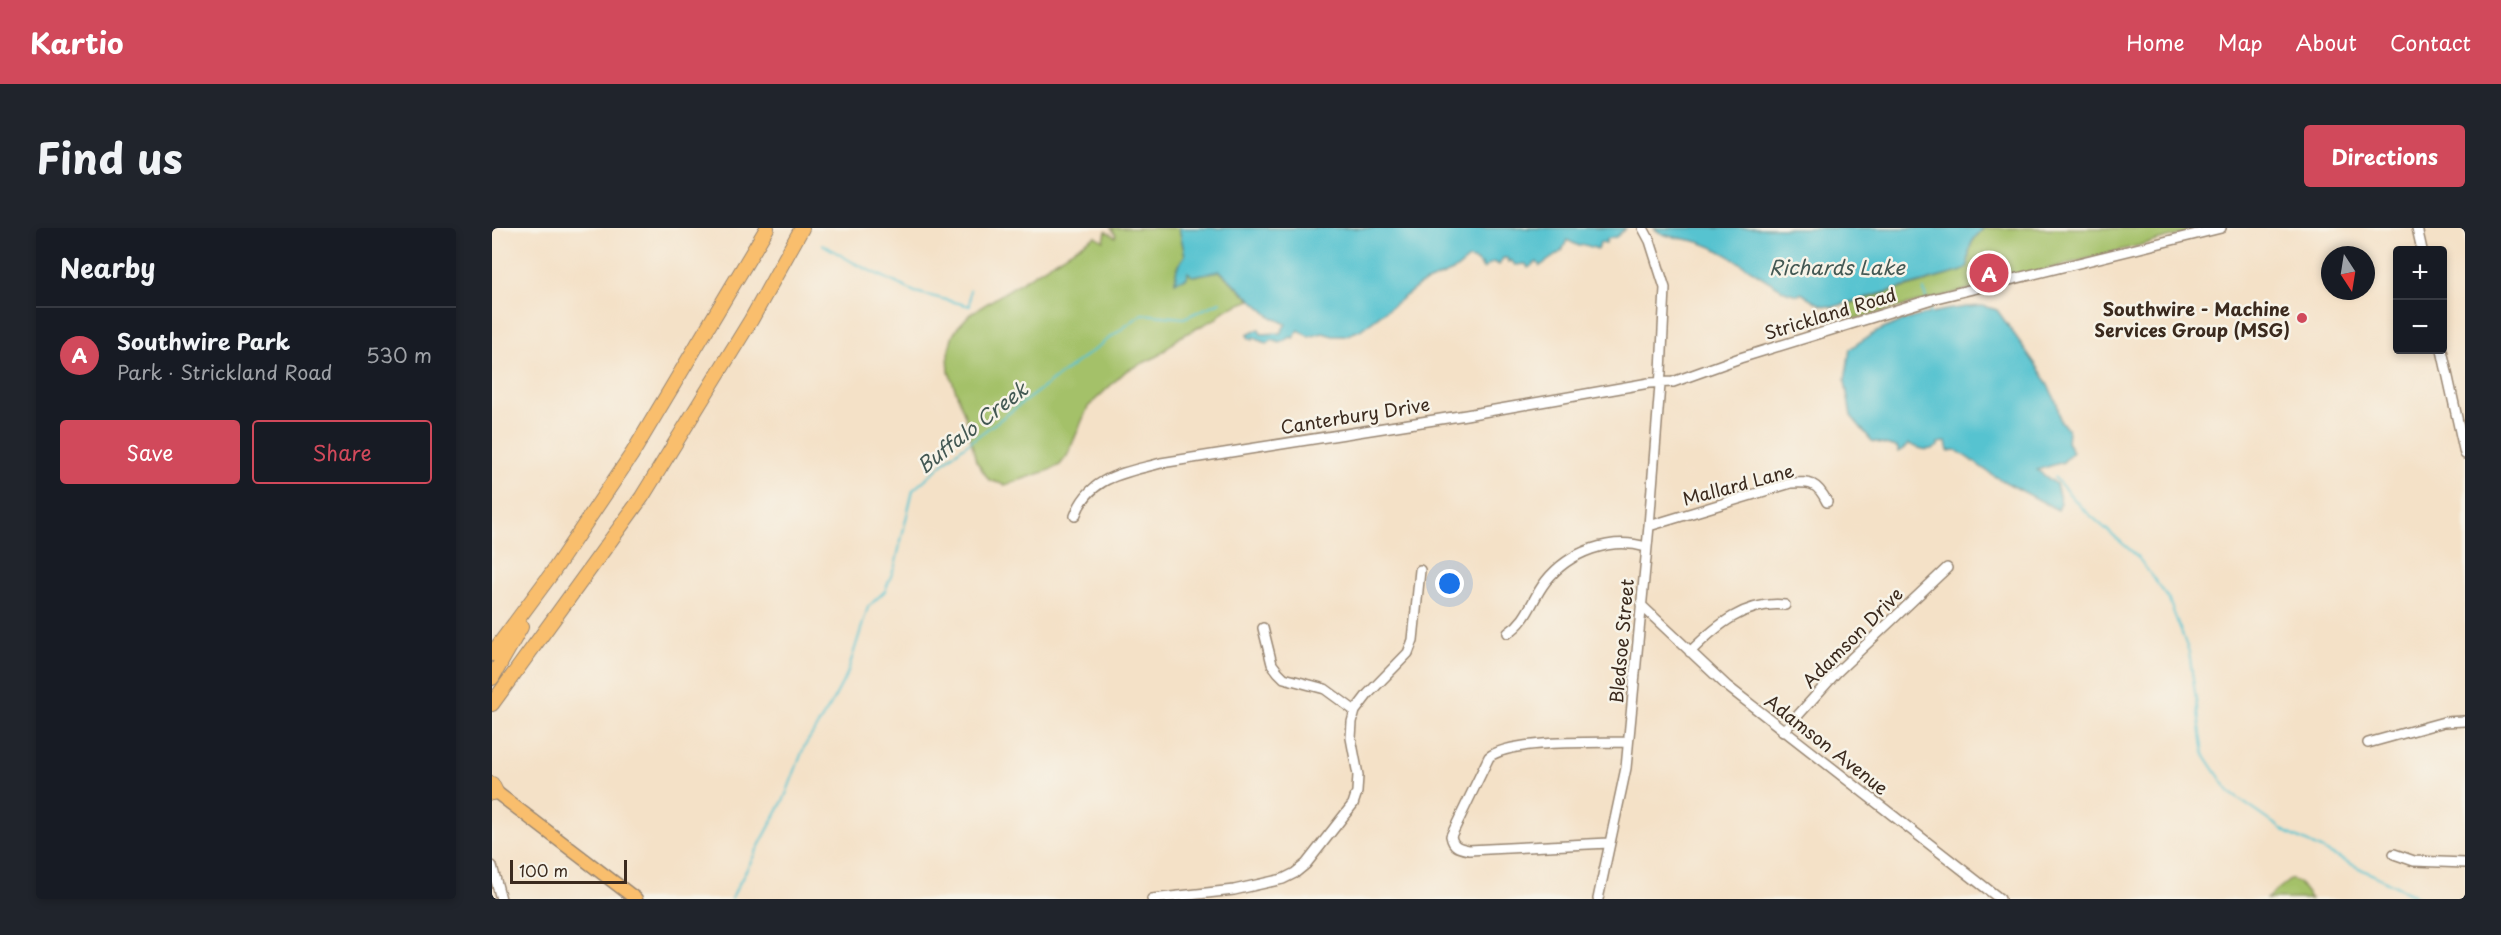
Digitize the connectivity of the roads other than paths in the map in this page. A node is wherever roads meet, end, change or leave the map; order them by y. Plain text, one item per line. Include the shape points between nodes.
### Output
1 (767, 228) edge
2 (802, 228) edge
3 (1643, 228) edge
4 (2221, 228) edge
5 (2417, 228) edge
6 (2421, 246) edge
7 (2443, 354) edge
8 (1660, 383) junction
9 (2465, 454) edge
10 (1827, 502) dead end
11 (1075, 516) dead end
12 (1649, 526) junction
13 (1646, 548) junction
14 (1947, 568) dead end
15 (1420, 570) dead end
16 (547, 580) junction
17 (1641, 605) junction
18 (1785, 605) dead end
19 (1263, 628) dead end
20 (1508, 633) dead end
21 (1690, 652) junction
22 (492, 654) edge
23 (492, 678) edge
24 (492, 704) edge
25 (1355, 711) junction
26 (2465, 721) edge
27 (1783, 732) junction
28 (1628, 742) junction
29 (2368, 743) dead end
30 (493, 792) edge
31 (1609, 843) junction
32 (2394, 854) dead end
33 (2465, 862) edge
34 (492, 866) edge
35 (1208, 896) edge
36 (501, 899) edge
37 (636, 899) edge
38 (1152, 899) edge
39 (1598, 899) edge
40 (2000, 899) edge

1 - 16 highway via 632,454
2 - 24 highway via 751,320 642,497
3 - 8 street, Bledsoe Street via 1665,288
4 - 8 street, Strickland Road via 1932,299
5 - 6 street
7 - 9 street
8 - 11 street, Canterbury Drive via 1161,463 1112,477 1094,487 1080,500
8 - 12 street, Bledsoe Street
10 - 12 street, Mallard Lane via 1820,489 1809,482 1791,483
12 - 13 street, Bledsoe Street
13 - 17 street, Bledsoe Street
13 - 20 street via 1620,543 1575,556 1545,582 1521,625
14 - 27 street, Adamson Drive via 1836,673
15 - 25 street via 1413,640 1408,653
16 - 22 highway
16 - 23 highway
17 - 21 street, Adamson Avenue
17 - 28 street, Bledsoe Street
18 - 21 street via 1771,603 1730,616
19 - 25 street via 1272,664 1284,678 1325,689
21 - 27 street, Adamson Avenue
25 - 35 street via 1351,738 1357,792 1353,804 1306,864 1283,879
26 - 29 street via 2444,722
27 - 40 street, Adamson Avenue
28 - 31 street, Bledsoe Street
28 - 31 street via 1497,751 1489,757 1451,836 1458,848 1469,850
30 - 37 main road
31 - 39 street, Bledsoe Street
32 - 33 street via 2414,861
34 - 36 street
35 - 38 street

